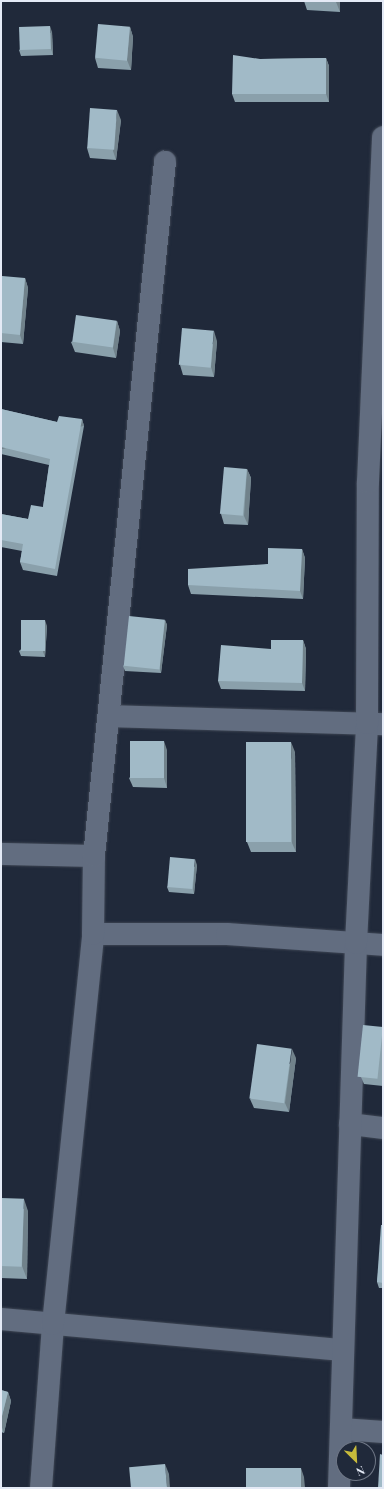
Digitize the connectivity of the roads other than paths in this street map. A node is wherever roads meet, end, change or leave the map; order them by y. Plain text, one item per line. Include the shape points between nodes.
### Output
1 (383, 137) edge
2 (165, 162) dead end
3 (382, 180) edge
4 (376, 482) edge
5 (109, 716) junction
6 (375, 724) edge
7 (1, 854) edge
8 (94, 856) junction
9 (93, 934) junction
10 (356, 943) junction
11 (383, 944) edge
12 (350, 1124) junction
13 (383, 1128) edge
14 (1, 1319) edge
15 (54, 1324) junction
16 (343, 1350) junction
17 (342, 1429) junction
18 (383, 1432) edge
19 (41, 1488) edge
20 (339, 1488) edge

1 - 3 street
2 - 5 street
3 - 4 street
4 - 6 street
5 - 6 street
5 - 8 street
6 - 10 street
7 - 8 street
8 - 9 street
9 - 10 street via 227,934
9 - 15 street
10 - 11 street
10 - 12 street
12 - 13 street
12 - 16 street
14 - 15 street
15 - 16 street
15 - 19 street
16 - 17 street
17 - 18 street
17 - 20 street

